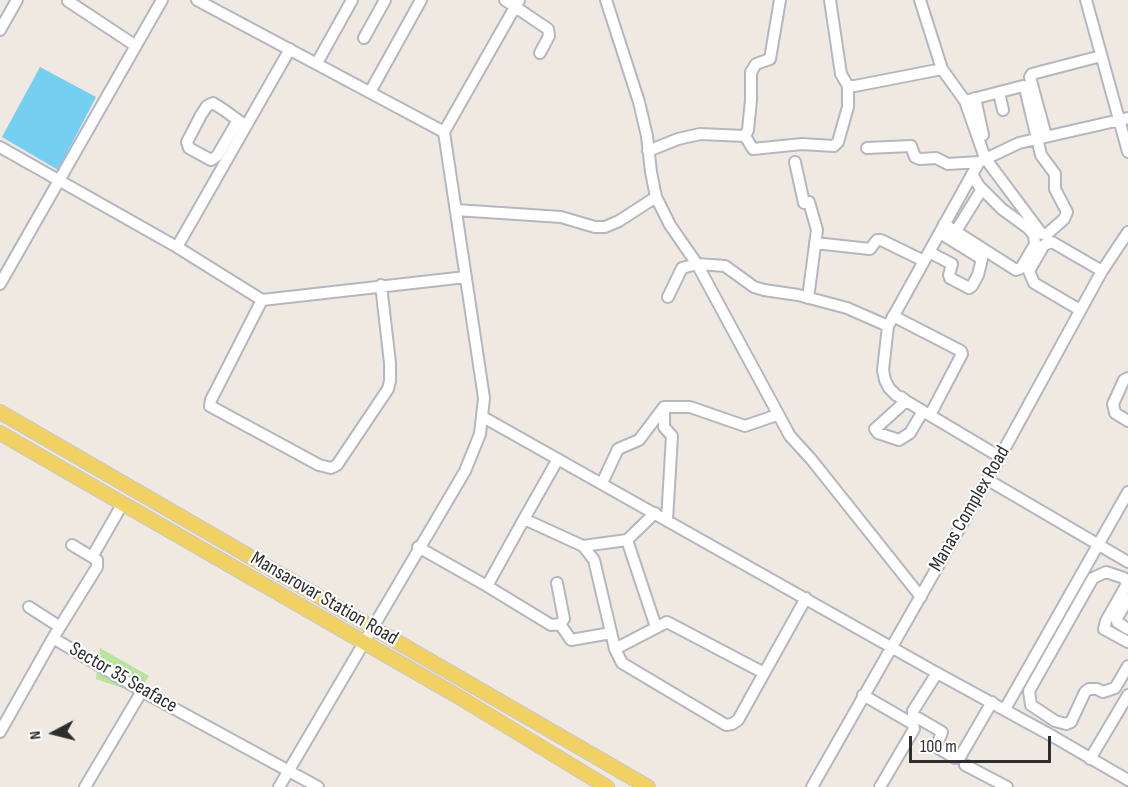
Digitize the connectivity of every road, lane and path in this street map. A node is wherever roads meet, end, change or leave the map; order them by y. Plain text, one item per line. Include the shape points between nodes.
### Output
1 (17, 0) edge
2 (162, 0) edge
3 (197, 0) edge
4 (352, 0) edge
5 (385, 0) edge
6 (421, 0) edge
7 (505, 0) edge
8 (606, 0) edge
9 (780, 0) edge
10 (830, 0) edge
11 (920, 0) edge
12 (1087, 0) edge
13 (68, 1) edge
14 (517, 3) edge
15 (0, 30) edge
16 (364, 38) dead end
17 (136, 46) junction
18 (290, 49) junction
19 (540, 53) dead end
20 (1101, 56) junction
21 (317, 63) junction
22 (942, 69) junction
23 (848, 86) junction
24 (370, 92) junction
25 (999, 93) junction
26 (970, 100) junction
27 (1003, 110) dead end
28 (1124, 119) edge
29 (242, 123) junction
30 (444, 132) junction
31 (983, 135) dead end
32 (745, 136) junction
33 (1042, 137) junction
34 (0, 147) edge
35 (867, 148) dead end
36 (648, 151) junction
37 (1128, 152) edge
38 (982, 160) junction
39 (795, 162) dead end
40 (972, 174) junction
41 (60, 180) junction
42 (982, 189) junction
43 (656, 197) junction
44 (456, 210) junction
45 (942, 228) junction
46 (956, 231) junction
47 (1128, 232) edge
48 (815, 243) junction
49 (177, 247) junction
50 (927, 256) junction
51 (697, 264) junction
52 (1102, 271) junction
53 (466, 277) junction
54 (0, 284) edge
55 (381, 285) junction
56 (668, 297) dead end
57 (808, 298) junction
58 (262, 300) junction
59 (1080, 310) junction
60 (891, 321) junction
61 (1128, 378) edge
62 (906, 401) junction
63 (664, 407) junction
64 (0, 412) edge
65 (926, 413) junction
66 (777, 415) junction
67 (483, 417) junction
68 (1128, 421) edge
69 (0, 433) edge
70 (1000, 457) junction
71 (558, 459) junction
72 (987, 480) junction
73 (602, 483) junction
74 (1128, 492) edge
75 (146, 496) junction
76 (123, 503) junction
77 (137, 512) junction
78 (655, 513) junction
79 (524, 519) junction
80 (667, 520) junction
81 (627, 540) junction
82 (72, 545) dead end
83 (583, 546) junction
84 (418, 547) junction
85 (1096, 549) junction
86 (92, 557) junction
87 (1128, 562) edge
88 (1099, 575) junction
89 (556, 583) dead end
90 (487, 586) junction
91 (921, 597) junction
92 (806, 598) junction
93 (1128, 599) edge
94 (29, 607) dead end
95 (560, 624) junction
96 (60, 627) junction
97 (372, 627) junction
98 (656, 627) junction
99 (1128, 629) edge
100 (611, 633) junction
101 (53, 638) junction
102 (364, 642) junction
103 (1128, 642) edge
104 (892, 646) junction
105 (615, 649) junction
106 (1128, 666) edge
107 (764, 673) junction
108 (937, 673) junction
109 (142, 691) junction
110 (863, 695) junction
111 (1128, 695) edge
112 (992, 702) junction
113 (1031, 705) junction
114 (1009, 712) junction
115 (0, 732) edge
116 (597, 759) junction
117 (1090, 759) junction
118 (965, 765) dead end
119 (289, 770) junction
120 (587, 776) junction
121 (1128, 780) edge
122 (85, 787) edge
123 (279, 787) edge
124 (318, 787) edge
125 (607, 787) edge
126 (648, 787) edge
127 (813, 787) edge
128 (880, 787) edge
129 (1007, 787) edge

1 - 15 street
2 - 17 street
3 - 18 street
4 - 21 street
5 - 16 street
6 - 24 street
7 - 14 street
8 - 36 street via 639,102
9 - 32 street via 770,59 756,64 750,72
10 - 23 street via 841,74
11 - 22 street
12 - 20 street
13 - 17 street
14 - 19 street via 548,28 549,36
14 - 30 street
17 - 41 street
18 - 21 street
18 - 29 street
20 - 28 street
20 - 33 street via 1032,74
21 - 24 street
22 - 23 street
22 - 26 street
23 - 32 street via 848,107 834,146 802,144 753,149
24 - 30 street
25 - 26 street
25 - 27 street
25 - 33 street via 1025,88
26 - 31 street
26 - 38 street
28 - 33 street
28 - 37 street
29 - 29 street via 213,103 207,106 187,142 189,148 211,160
29 - 49 street
30 - 44 street
32 - 36 street via 700,134
33 - 38 street
33 - 38 street via 1041,155 1055,174 1055,189 1067,212 1046,235
34 - 41 street
35 - 38 street via 911,146 915,157 936,158 948,164
36 - 43 street
38 - 40 street
39 - 48 street via 804,203 809,202 817,230
40 - 42 street
40 - 45 street
41 - 49 street
41 - 54 street
42 - 46 street
42 - 46 street via 1034,235 1035,244 1021,268 1016,270
43 - 44 street via 605,227 561,217
43 - 51 street
44 - 53 street
45 - 46 street
45 - 50 street
45 - 50 street via 982,259 972,286 950,278 952,264
47 - 52 street, Manas Complex Road
48 - 50 street via 870,249 881,240
48 - 57 street
49 - 58 street
50 - 60 street
51 - 56 street via 682,268
51 - 57 street via 725,266 754,287
51 - 66 street
52 - 59 street, Manas Complex Road
52 - 59 street via 1047,242 1029,271 1034,283
53 - 55 street
53 - 67 street via 484,398
55 - 58 street
55 - 58 street via 390,363 388,389 337,465 331,468 210,406
57 - 60 street
59 - 70 street, Manas Complex Road
60 - 62 street via 883,370 893,392
60 - 65 street via 962,354
61 - 68 street via 1113,404 1115,414
62 - 65 street
62 - 65 street via 875,429 878,433 899,440
63 - 66 street via 690,407 745,426
63 - 73 street via 639,440 618,449
63 - 80 street via 664,428 672,436
64 - 75 main road, Mansarovar Station Road
65 - 70 street
66 - 91 street
67 - 71 street
67 - 84 street via 465,471
69 - 76 main road, Mansarovar Station Road
70 - 72 street, Manas Complex Road
71 - 73 street
71 - 79 street
72 - 85 street
72 - 91 street, Manas Complex Road
73 - 78 street
74 - 85 street
75 - 77 main road
75 - 97 main road, Mansarovar Station Road
76 - 77 main road, Mansarovar Station Road
76 - 86 street
77 - 102 main road, Mansarovar Station Road
78 - 80 street
78 - 81 street
79 - 83 street
79 - 90 street
80 - 92 street
81 - 83 street
81 - 98 street
82 - 86 street
83 - 100 street via 594,560
84 - 90 street
84 - 97 street
85 - 87 street
85 - 88 street
85 - 114 street
86 - 96 street via 97,560 97,567
88 - 103 street via 1106,572 1120,576 1127,584 1104,629
88 - 113 street via 1093,578 1029,691
89 - 95 street via 564,615
90 - 95 street via 551,625
91 - 104 street, Manas Complex Road
92 - 104 street
92 - 107 street
93 - 99 street via 1117,618
94 - 96 street
95 - 100 street via 571,640
96 - 101 street
97 - 102 street
97 - 116 main road, Mansarovar Station Road
98 - 105 street
98 - 107 street via 667,622
100 - 105 street
101 - 109 street, Sector 35 Seaface
101 - 115 street, Sector 35 Seaface
102 - 119 street
102 - 120 main road, Mansarovar Station Road
104 - 108 street
104 - 110 street, Manas Complex Road
105 - 107 street via 622,663 726,725 738,720
106 - 113 street via 1115,688 1085,692 1071,722 1055,722
108 - 112 street
108 - 112 street via 913,714 942,732 938,748 955,758 960,757
109 - 119 street, Sector 35 Seaface
109 - 122 street
110 - 127 street, Manas Complex Road
110 - 128 street via 914,724
111 - 117 street
112 - 114 street
113 - 114 street
114 - 117 street
116 - 120 main road
116 - 126 main road, Mansarovar Station Road
117 - 121 street
118 - 129 street
119 - 123 street
119 - 124 street, Sector 35 Seaface
120 - 125 main road, Mansarovar Station Road

